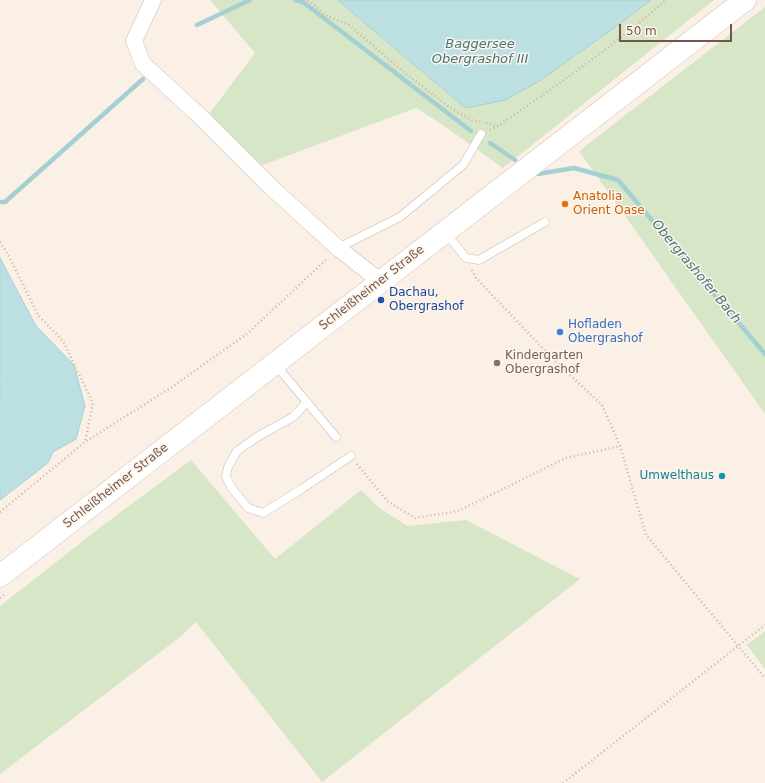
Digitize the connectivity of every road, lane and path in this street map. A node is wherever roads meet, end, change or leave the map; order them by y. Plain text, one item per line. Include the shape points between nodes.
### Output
1 (153, 0) edge
2 (308, 0) edge
3 (666, 0) edge
4 (744, 0) edge
5 (498, 126) junction
6 (481, 134) joint
7 (545, 222) dead end
8 (444, 231) junction
9 (0, 242) edge
10 (338, 248) junction
11 (466, 258) junction
12 (380, 281) junction
13 (274, 363) junction
14 (307, 402) junction
15 (336, 437) dead end
16 (85, 442) junction
17 (620, 446) junction
18 (351, 456) joint
19 (0, 512) edge
20 (0, 576) edge
21 (765, 625) edge
22 (738, 645) junction
23 (765, 678) edge
24 (563, 783) edge

1 - 10 street via 134,41 143,64
2 - 5 path via 325,14 349,25 452,109 472,120
3 - 5 path via 635,27
4 - 8 main road, Schleißheimer Straße
5 - 6 path
6 - 10 lane via 463,165 400,217
7 - 11 lane via 479,260
8 - 11 lane
8 - 12 main road, Schleißheimer Straße
9 - 16 path via 38,315 63,341 93,403
10 - 12 street
10 - 16 path via 248,333 172,388
11 - 17 path via 476,278 552,358 602,405
12 - 13 main road, Schleißheimer Straße
13 - 14 lane
13 - 20 main road, Schleißheimer Straße
14 - 15 lane
14 - 18 lane via 293,417 238,451 228,466 226,476 231,487 248,508 263,513
16 - 19 path
17 - 18 path via 566,458 458,511 415,518 387,501
17 - 22 path via 646,535
21 - 22 path
22 - 23 path
22 - 24 path

